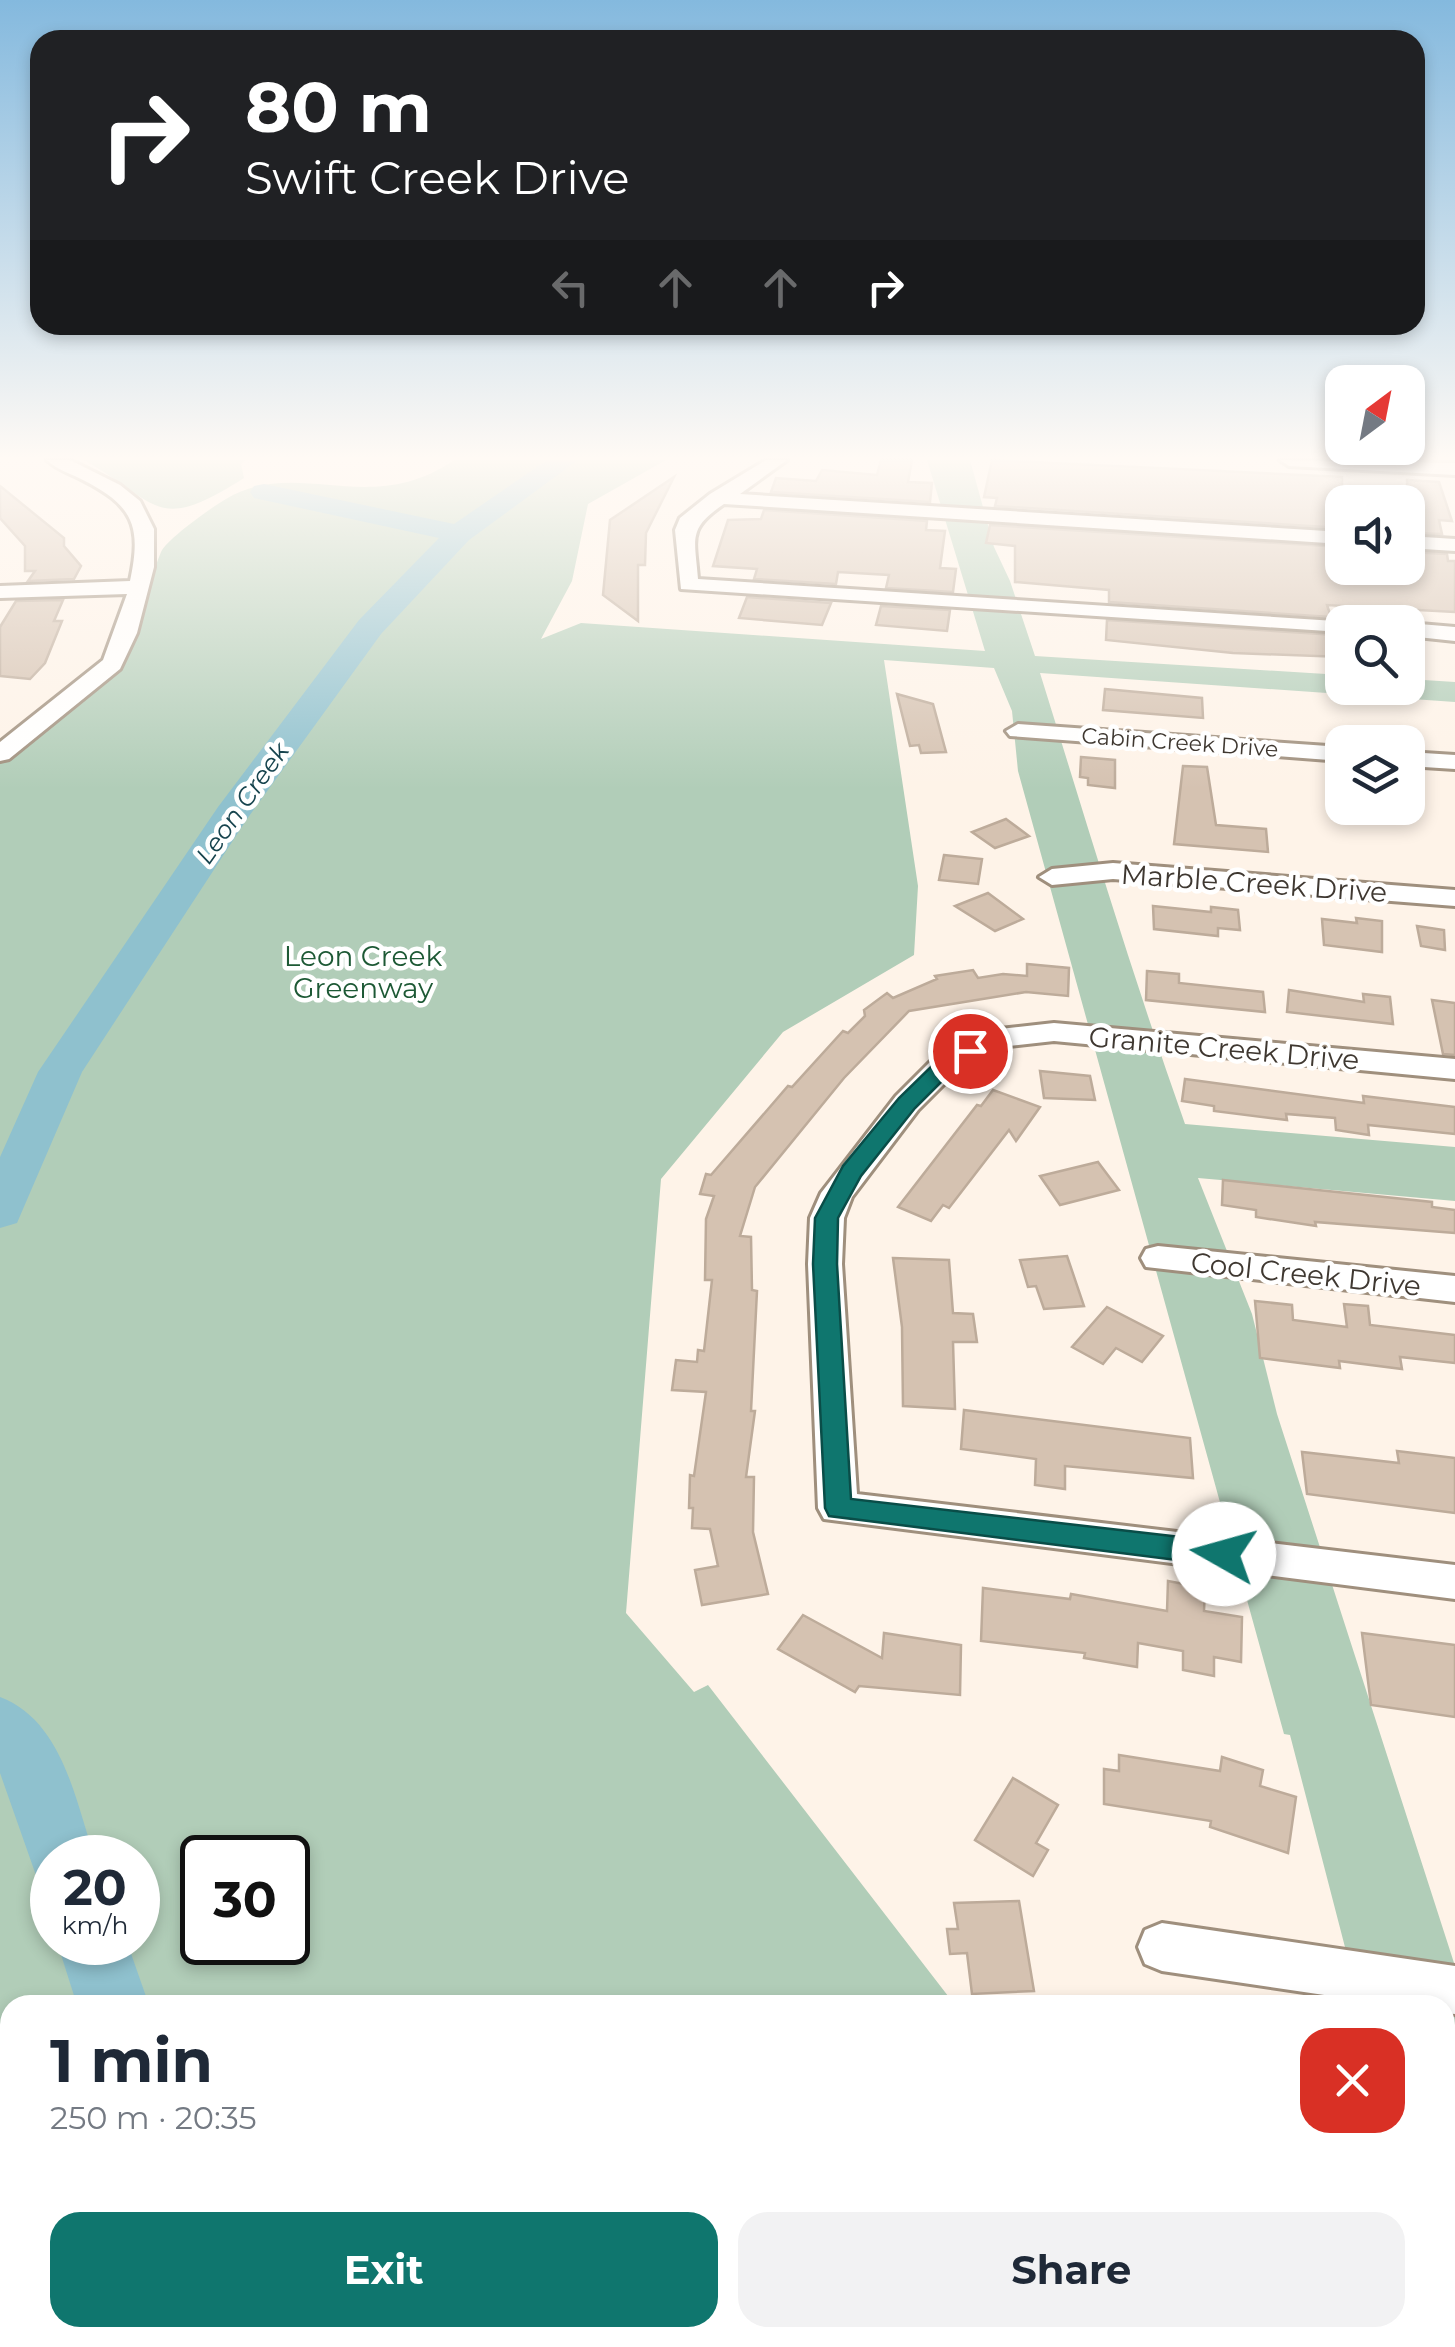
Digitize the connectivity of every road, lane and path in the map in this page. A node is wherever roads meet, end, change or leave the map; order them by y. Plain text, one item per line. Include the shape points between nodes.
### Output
1 (143, 570) edge
2 (687, 570) edge
3 (138, 587) junction
4 (0, 592) edge
5 (1325, 625) edge
6 (1425, 631) edge
7 (1455, 634) edge
8 (1018, 731) dead end
9 (1325, 753) edge
10 (0, 754) edge
11 (1425, 760) edge
12 (1455, 762) edge
13 (1052, 876) dead end
14 (1455, 898) edge
15 (1455, 1069) edge
16 (1158, 1258) dead end
17 (1455, 1289) edge
18 (1455, 1582) edge
19 (1162, 1947) dead end
20 (1455, 1990) edge

1 - 3 street
2 - 5 street via 688,585
3 - 4 street
3 - 10 street via 112,664
6 - 7 street
8 - 9 street, Cabin Creek Drive
11 - 12 street
13 - 14 street, Marble Creek Drive via 1113,870
15 - 18 street, Granite Creek Drive via 1054,1032 993,1038 947,1063 852,1172 826,1218 825,1264 838,1508
16 - 17 street, Cool Creek Drive
19 - 20 street

